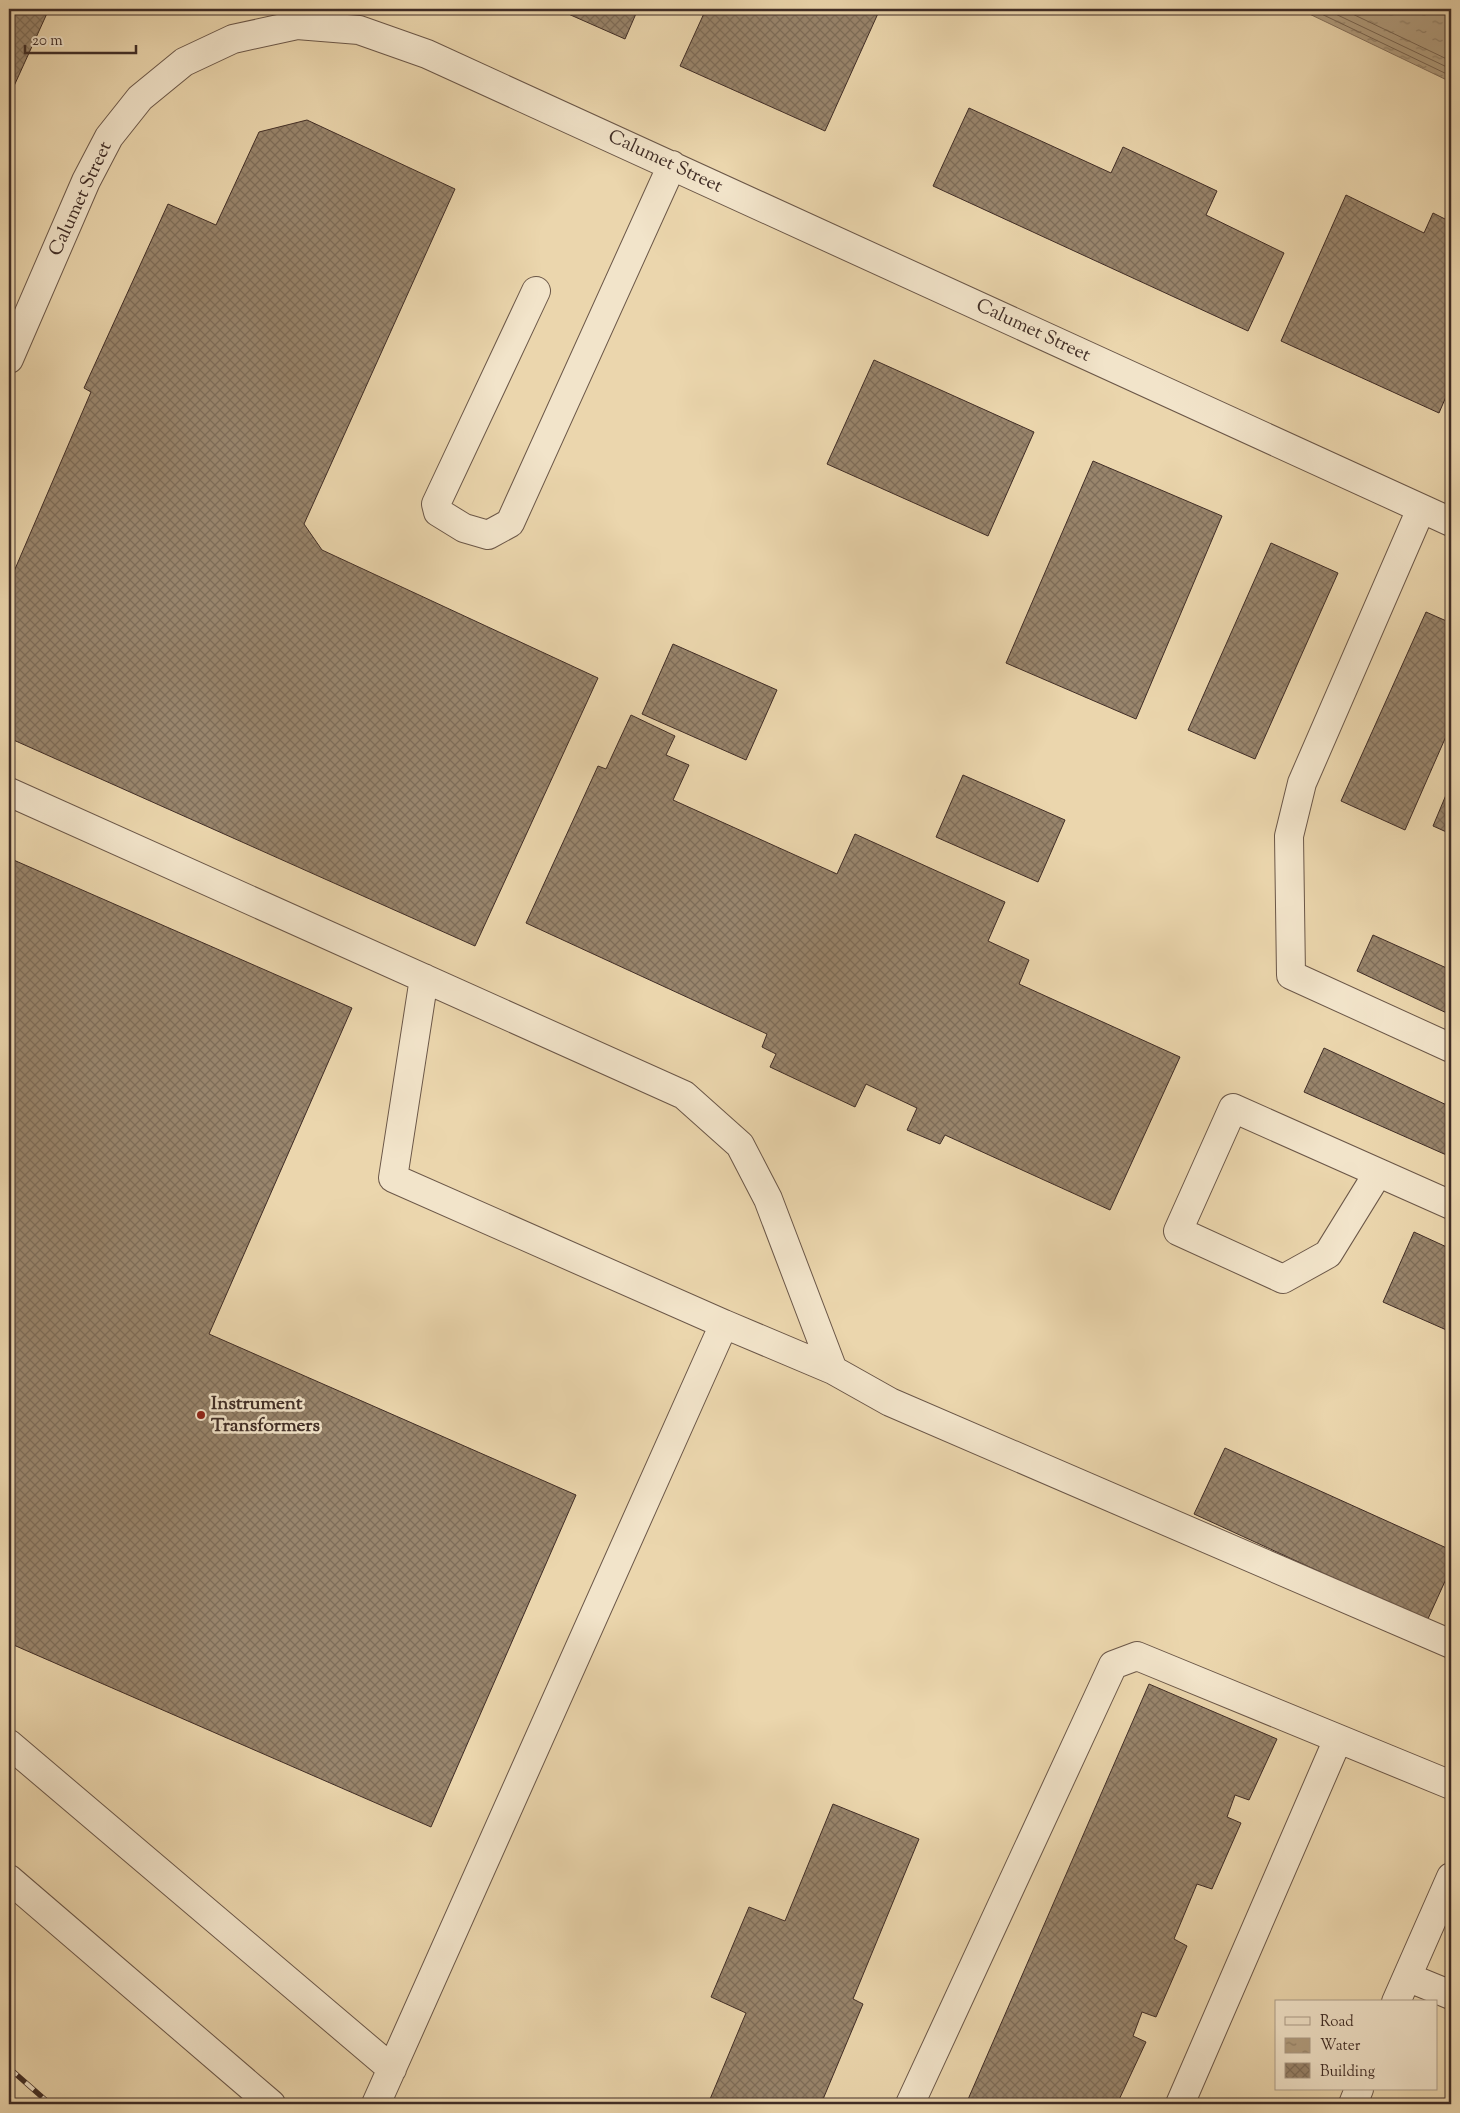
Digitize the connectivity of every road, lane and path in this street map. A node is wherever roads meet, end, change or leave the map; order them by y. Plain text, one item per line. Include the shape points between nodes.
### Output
1 (672, 166) junction
2 (536, 291) dead end
3 (9, 359) edge
4 (1421, 508) junction
5 (1451, 522) edge
6 (9, 792) edge
7 (424, 978) junction
8 (1451, 1048) edge
9 (1378, 1174) junction
10 (1451, 1205) edge
11 (724, 1324) junction
12 (833, 1370) junction
13 (1451, 1644) edge
14 (1338, 1739) junction
15 (9, 1744) edge
16 (1451, 1785) edge
17 (9, 1879) edge
18 (1448, 1893) edge
19 (1407, 1977) junction
20 (1451, 1995) edge
21 (1397, 2000) edge
22 (392, 2069) junction
23 (1359, 2090) edge
24 (271, 2104) edge
25 (376, 2104) edge
26 (910, 2104) edge
27 (1180, 2104) edge
28 (1353, 2104) edge

1 - 2 street via 510,524 488,535 464,528 438,512 436,504
1 - 3 street, Calumet Street via 427,54 359,30 297,25 233,39 184,62 140,98 110,138 86,181
1 - 4 street, Calumet Street
4 - 5 street, Calumet Street
4 - 8 street via 1302,783 1289,836 1291,976
6 - 7 street
7 - 11 street via 393,1178
7 - 12 street via 684,1095 740,1145 768,1199
9 - 9 street via 1233,1108 1178,1231 1283,1279 1328,1254
9 - 10 street
11 - 12 street
11 - 22 street
12 - 13 street via 899,1406
14 - 16 street
14 - 26 street via 1137,1656 1113,1665
14 - 27 street
15 - 22 street
17 - 24 street
18 - 19 street
19 - 20 street
19 - 21 street
22 - 25 street
23 - 28 street

